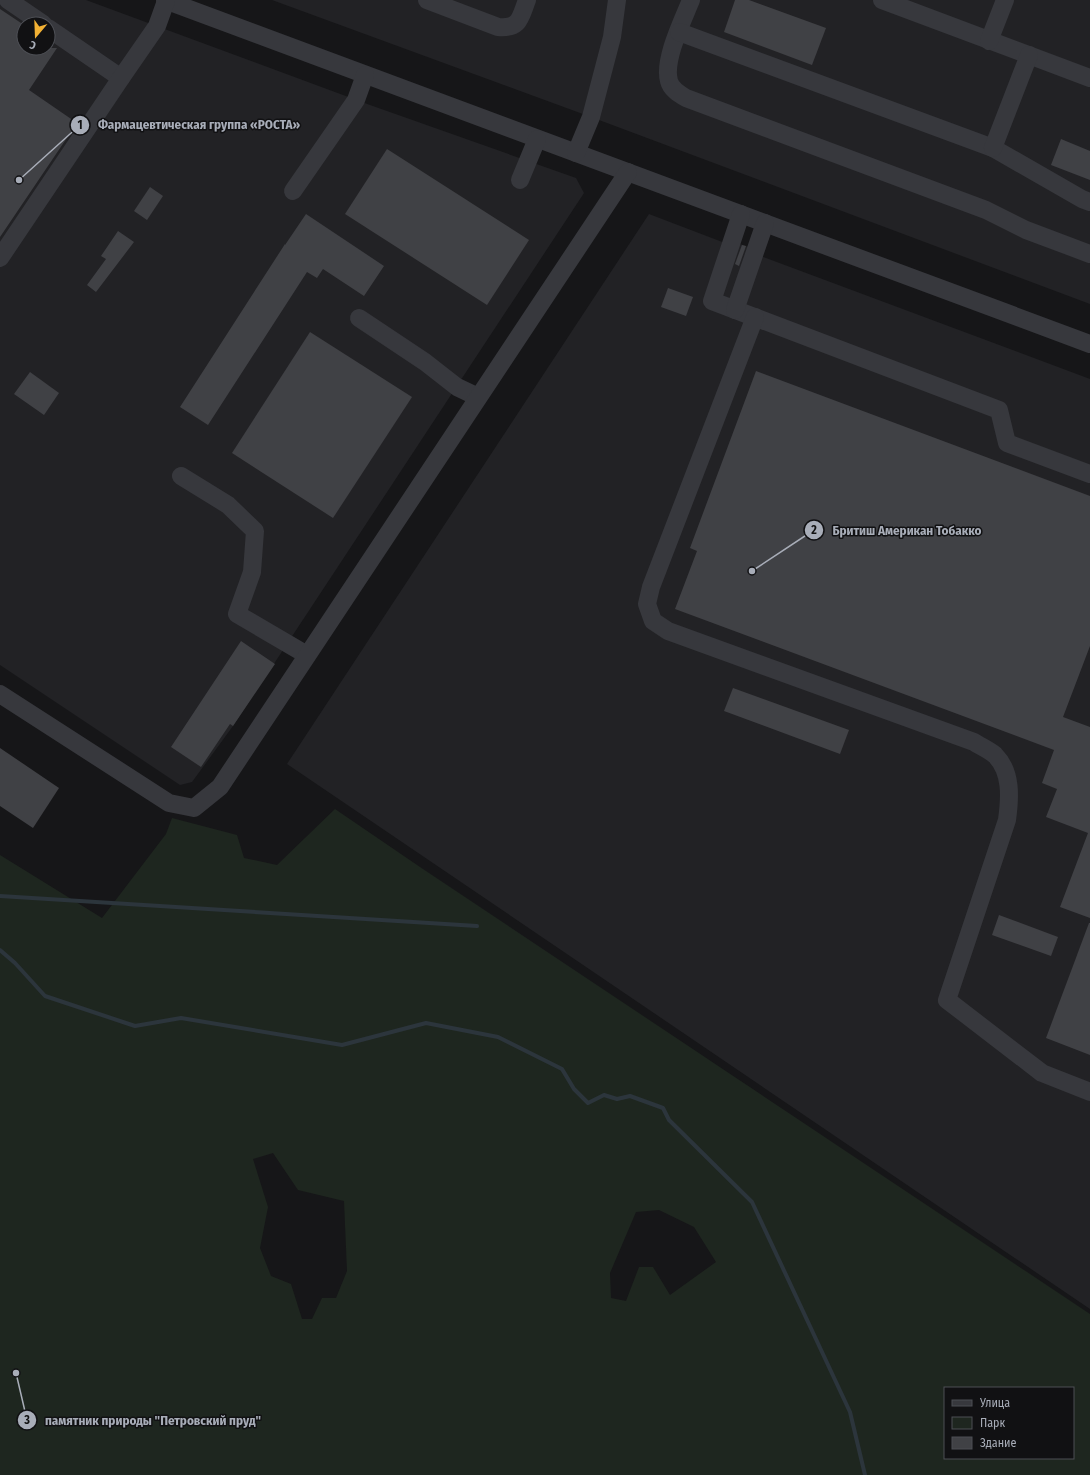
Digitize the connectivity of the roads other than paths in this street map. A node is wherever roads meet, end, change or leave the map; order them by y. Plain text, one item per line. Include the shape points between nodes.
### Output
1 (8, 0) edge
2 (166, 0) edge
3 (427, 0) edge
4 (527, 0) edge
5 (617, 0) edge
6 (691, 0) edge
7 (882, 0) edge
8 (1005, 0) edge
9 (31, 16) edge
10 (679, 32) junction
11 (56, 33) edge
12 (989, 40) junction
13 (1029, 55) junction
14 (365, 75) junction
15 (121, 78) junction
16 (1090, 78) edge
17 (537, 139) junction
18 (993, 148) junction
19 (576, 153) junction
20 (628, 172) junction
21 (520, 180) dead end
22 (293, 191) dead end
23 (1090, 202) edge
24 (741, 214) junction
25 (765, 223) junction
26 (1090, 254) edge
27 (0, 258) edge
28 (734, 310) junction
29 (755, 317) junction
30 (359, 318) dead end
31 (1090, 344) edge
32 (478, 397) junction
33 (1090, 474) edge
34 (181, 476) dead end
35 (307, 655) junction
36 (0, 694) edge
37 (1090, 1092) edge

1 - 9 street
2 - 14 street
2 - 15 street via 157,26
3 - 4 street via 498,27 508,28 516,24
5 - 19 street via 612,37 593,110
6 - 10 street
7 - 12 street
8 - 12 street
10 - 18 street
10 - 26 street via 668,60 669,82 675,91 686,98 986,210 1026,230
11 - 15 street
12 - 13 street
13 - 16 street
13 - 18 street
14 - 17 street
14 - 22 street via 356,100
15 - 27 street
17 - 19 street
17 - 21 street
18 - 23 street
19 - 20 street
20 - 24 street
20 - 32 street
24 - 25 street
24 - 28 street via 712,301
25 - 28 street
25 - 31 street
28 - 29 street
29 - 33 street via 999,410 1007,443
29 - 37 street via 651,587 647,604 653,621 668,631 974,742 995,755 1006,771 1010,796 1008,820 947,1000 1042,1073
30 - 32 street via 457,386
32 - 35 street
34 - 35 street via 228,505 255,531 252,572 237,614
35 - 36 street via 220,787 194,808 169,803

